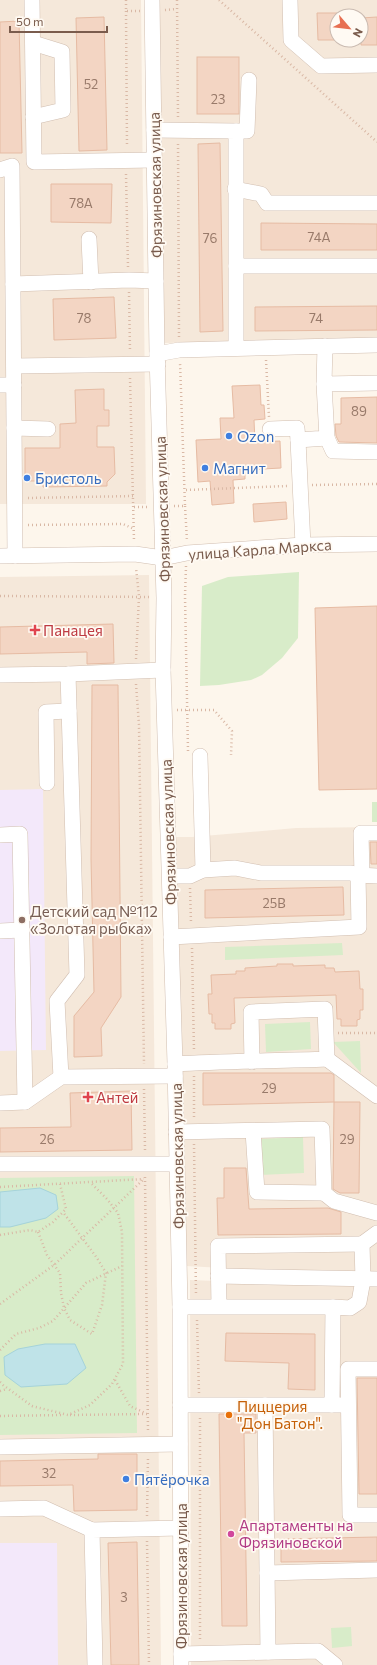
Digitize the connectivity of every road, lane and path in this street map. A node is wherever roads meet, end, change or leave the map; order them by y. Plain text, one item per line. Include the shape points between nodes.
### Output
1 (32, 0) edge
2 (152, 0) edge
3 (177, 0) edge
4 (219, 0) edge
5 (290, 0) edge
6 (126, 11) dead end
7 (33, 43) junction
8 (377, 65) edge
9 (249, 80) dead end
10 (34, 117) junction
11 (154, 130) junction
12 (178, 130) junction
13 (236, 131) junction
14 (377, 142) edge
15 (127, 160) junction
16 (154, 160) junction
17 (34, 162) junction
18 (6, 168) edge
19 (235, 189) junction
20 (377, 203) edge
21 (89, 239) dead end
22 (236, 266) junction
23 (377, 266) edge
24 (129, 280) junction
25 (156, 281) junction
26 (91, 282) junction
27 (13, 284) junction
28 (377, 345) edge
29 (325, 346) junction
30 (266, 347) junction
31 (236, 348) junction
32 (179, 350) junction
33 (157, 359) junction
34 (130, 365) junction
35 (14, 366) junction
36 (377, 382) edge
37 (324, 384) junction
38 (7, 385) edge
39 (14, 428) junction
40 (48, 429) dead end
41 (270, 429) joint
42 (327, 438) junction
43 (298, 440) junction
44 (377, 452) edge
45 (377, 484) edge
46 (300, 485) junction
47 (186, 490) junction
48 (133, 496) junction
49 (14, 499) junction
50 (161, 506) junction
51 (185, 506) junction
52 (134, 507) junction
53 (16, 525) junction
54 (134, 529) junction
55 (377, 544) edge
56 (303, 545) junction
57 (187, 553) junction
58 (135, 554) junction
59 (0, 556) edge
60 (15, 556) junction
61 (163, 558) junction
62 (0, 596) edge
63 (139, 596) junction
64 (185, 596) junction
65 (164, 598) junction
66 (163, 670) junction
67 (135, 672) junction
68 (68, 674) junction
69 (0, 675) edge
70 (187, 710) junction
71 (165, 711) junction
72 (69, 712) junction
73 (231, 755) dead end
74 (194, 757) joint
75 (47, 783) dead end
76 (377, 833) edge
77 (0, 835) edge
78 (196, 873) junction
79 (366, 875) edge
80 (170, 876) junction
81 (21, 930) junction
82 (0, 931) edge
83 (192, 935) junction
84 (171, 937) junction
85 (326, 1033) junction
86 (377, 1033) edge
87 (327, 1059) junction
88 (252, 1062) junction
89 (194, 1063) junction
90 (175, 1070) junction
91 (144, 1076) junction
92 (61, 1077) junction
93 (377, 1096) edge
94 (25, 1102) junction
95 (0, 1103) edge
96 (253, 1131) junction
97 (176, 1132) junction
98 (194, 1132) junction
99 (0, 1164) edge
100 (144, 1164) junction
101 (177, 1164) junction
102 (145, 1179) junction
103 (90, 1182) junction
104 (60, 1184) junction
105 (0, 1187) edge
106 (324, 1193) junction
107 (114, 1209) junction
108 (63, 1212) junction
109 (377, 1213) edge
110 (38, 1232) junction
111 (377, 1233) edge
112 (0, 1235) edge
113 (83, 1238) junction
114 (362, 1244) junction
115 (54, 1265) junction
116 (122, 1266) junction
117 (106, 1273) junction
118 (218, 1276) junction
119 (370, 1279) edge
120 (0, 1304) edge
121 (197, 1306) junction
122 (218, 1306) junction
123 (180, 1307) junction
124 (333, 1307) junction
125 (64, 1308) junction
126 (0, 1350) edge
127 (348, 1369) junction
128 (377, 1369) edge
129 (332, 1370) junction
130 (0, 1377) edge
131 (115, 1380) junction
132 (0, 1382) edge
133 (7, 1389) junction
134 (0, 1391) edge
135 (180, 1405) junction
136 (200, 1405) junction
137 (265, 1405) junction
138 (332, 1405) junction
139 (348, 1405) junction
140 (147, 1414) junction
141 (68, 1415) junction
142 (0, 1416) edge
143 (180, 1444) junction
144 (148, 1445) junction
145 (0, 1447) edge
146 (0, 1509) edge
147 (377, 1515) edge
148 (147, 1528) junction
149 (180, 1528) junction
150 (92, 1530) junction
151 (377, 1570) edge
152 (267, 1573) junction
153 (268, 1652) junction
154 (200, 1654) junction
155 (236, 1659) edge
156 (181, 1660) edge
157 (95, 1665) edge
158 (149, 1665) edge
159 (335, 1665) edge

1 - 7 street
2 - 11 street, Фрязиновская улица
3 - 12 path
4 - 14 path
5 - 8 street via 291,40 321,66
6 - 15 path
7 - 10 street
7 - 10 street via 62,52 63,110
9 - 13 street via 247,131
10 - 17 street
11 - 12 street
11 - 16 street, Фрязиновская улица
12 - 13 street
12 - 32 path
13 - 19 street
15 - 16 street
15 - 17 street
15 - 24 path
16 - 25 street, Фрязиновская улица
17 - 18 street
18 - 27 street
19 - 20 street via 260,194 267,203
19 - 22 street
21 - 26 street
22 - 23 street
22 - 31 street
24 - 25 street
24 - 26 street
24 - 34 path
25 - 33 street, Фрязиновская улица
26 - 27 street
27 - 35 street
28 - 29 street
29 - 30 street
29 - 37 street
30 - 31 street
30 - 41 path
31 - 32 street
32 - 33 street
32 - 47 path
33 - 34 street
33 - 50 street, Фрязиновская улица
34 - 35 street
34 - 48 path
35 - 38 street
36 - 37 street
37 - 42 street
38 - 39 street
39 - 40 street
39 - 49 street
41 - 43 street via 297,428
42 - 43 street
42 - 44 street via 333,451
43 - 46 street
45 - 46 path
46 - 47 path
46 - 56 street
47 - 51 path
48 - 49 path
48 - 52 path
49 - 53 street
50 - 51 path
50 - 52 path
50 - 61 street, Фрязиновская улица
51 - 57 path
52 - 54 path
53 - 54 path via 123,524
53 - 60 street
54 - 58 path
55 - 56 street, улица Карла Маркса
56 - 57 street, улица Карла Маркса
57 - 61 street, улица Карла Маркса
57 - 64 path
58 - 60 street, улица Карла Маркса
58 - 61 street, улица Карла Маркса
58 - 63 path
59 - 60 street, улица Карла Маркса
61 - 65 street, Фрязиновская улица
62 - 63 path
63 - 65 path
63 - 67 path
64 - 65 path
64 - 70 path
65 - 66 street, Фрязиновская улица
66 - 67 street
66 - 71 street, Фрязиновская улица
67 - 68 street
67 - 91 path via 139,733
68 - 69 street
68 - 72 street
70 - 71 path
70 - 73 path via 214,710 232,731
70 - 74 path
71 - 80 street, Фрязиновская улица
72 - 75 street via 46,712
72 - 92 street via 77,975 58,1001
74 - 78 street
76 - 79 street via 361,833
77 - 81 street via 20,834
78 - 79 street via 235,868 261,873
78 - 80 street
78 - 83 path
79 - 83 street via 359,927
80 - 84 street, Фрязиновская улица
81 - 82 street
81 - 94 street
83 - 84 street
83 - 89 path
84 - 90 street, Фрязиновская улица
85 - 86 path
85 - 87 street
85 - 88 street via 325,1009 251,1012
87 - 88 street
87 - 93 street
88 - 89 street
89 - 90 street
89 - 98 path
90 - 91 street
90 - 97 street, Фрязиновская улица
91 - 92 street
91 - 100 path
92 - 94 street
94 - 95 street
96 - 98 street
96 - 106 street via 256,1192
96 - 106 street via 322,1129
97 - 98 street
97 - 101 street, Фрязиновская улица
98 - 121 path
99 - 100 street
100 - 101 street
100 - 102 path
101 - 123 street, Фрязиновская улица
102 - 103 path
102 - 107 path
102 - 140 path
103 - 104 path
103 - 107 path
104 - 105 path
104 - 108 path via 66,1209
106 - 109 street via 334,1201
107 - 113 path
107 - 116 path via 118,1213 122,1232
108 - 110 path
108 - 113 path
110 - 112 path via 30,1230
110 - 115 path
111 - 114 street
113 - 115 path
113 - 117 path
114 - 118 street via 218,1246
114 - 119 street
115 - 120 path
115 - 125 path via 60,1273
116 - 117 path
116 - 131 path via 123,1364
117 - 125 path via 86,1283
117 - 125 path via 102,1305 92,1334 70,1320
118 - 119 street
118 - 122 street
119 - 124 street via 359,1302 350,1308
121 - 122 street
121 - 123 street
121 - 136 path
122 - 124 street
123 - 135 street, Фрязиновская улица
124 - 129 street
125 - 126 path via 53,1321 16,1334
127 - 128 street
127 - 129 street
127 - 139 street
129 - 138 street
130 - 132 path
131 - 140 path via 130,1406
131 - 141 path via 90,1405
132 - 133 path
133 - 134 path
133 - 141 path via 32,1406
135 - 136 street
135 - 143 street, Фрязиновская улица
136 - 137 street
136 - 154 path
137 - 138 street
137 - 152 street
138 - 139 street
139 - 147 street via 350,1515
140 - 141 path
140 - 144 path
141 - 142 path
143 - 144 street
143 - 149 street, Фрязиновская улица
144 - 145 street
144 - 148 path
146 - 150 street via 44,1508
148 - 149 street
148 - 150 street
148 - 158 path
149 - 156 street, Фрязиновская улица
150 - 157 street
151 - 152 street
152 - 153 street
153 - 155 street
153 - 159 street via 318,1651
154 - 155 street
154 - 156 street

